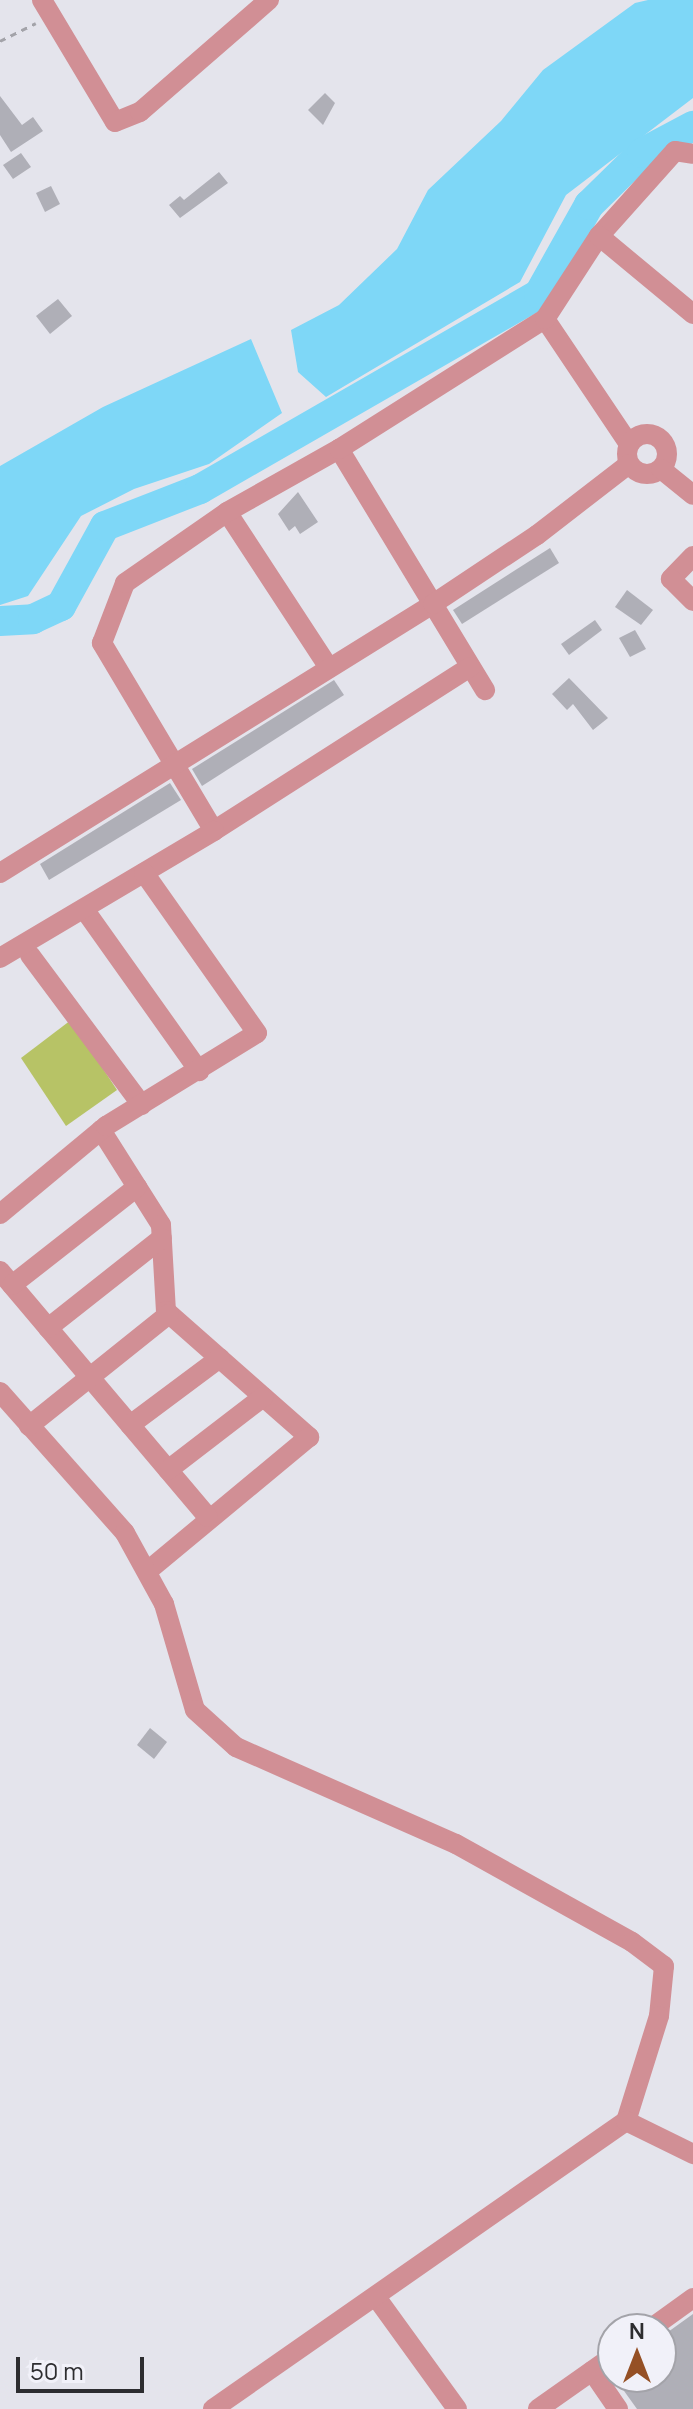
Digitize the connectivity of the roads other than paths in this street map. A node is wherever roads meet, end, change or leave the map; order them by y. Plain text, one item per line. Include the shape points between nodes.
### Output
1 (42, 0) edge
2 (269, 0) edge
3 (693, 154) edge
4 (599, 236) junction
5 (693, 314) edge
6 (545, 319) junction
7 (339, 449) junction
8 (629, 454) junction
9 (661, 469) junction
10 (691, 488) edge
11 (227, 512) junction
12 (693, 556) edge
13 (693, 601) edge
14 (433, 604) junction
15 (470, 667) junction
16 (329, 668) junction
17 (485, 690) dead end
18 (174, 769) junction
19 (214, 831) junction
20 (0, 873) edge
21 (144, 873) junction
22 (84, 909) junction
23 (30, 955) dead end
24 (0, 958) edge
25 (199, 1071) junction
26 (142, 1105) junction
27 (101, 1130) junction
28 (137, 1187) junction
29 (0, 1214) edge
30 (162, 1238) junction
31 (6, 1278) edge
32 (169, 1314) junction
33 (48, 1328) junction
34 (220, 1358) junction
35 (89, 1377) junction
36 (0, 1392) edge
37 (263, 1397) junction
38 (130, 1425) junction
39 (29, 1426) junction
40 (168, 1470) junction
41 (208, 1517) junction
42 (149, 1570) junction
43 (626, 2121) junction
44 (693, 2154) edge
45 (376, 2297) junction
46 (693, 2298) edge
47 (672, 2313) edge
48 (597, 2367) edge
49 (592, 2371) junction
50 (213, 2409) edge
51 (457, 2409) edge
52 (538, 2409) edge
53 (618, 2409) edge

1 - 2 street via 115,122 140,112
3 - 4 street via 675,151
4 - 5 street
4 - 6 street
6 - 7 street
6 - 8 street
7 - 11 street
7 - 14 street
8 - 9 street via 640,473
8 - 9 street via 646,433 660,438 667,457
8 - 14 street via 537,535
9 - 10 street
11 - 16 street
11 - 18 street via 125,583 102,643
12 - 13 street via 671,579
14 - 15 street
14 - 16 street
15 - 17 street
15 - 19 street
16 - 18 street
18 - 19 street
18 - 20 street
19 - 21 street
21 - 22 street
21 - 25 street via 257,1033
22 - 24 street
22 - 25 street
23 - 26 street
25 - 26 street
26 - 27 street
27 - 28 street
27 - 29 street
28 - 30 street via 161,1225
28 - 31 street
30 - 32 street
30 - 33 street
31 - 33 street
32 - 34 street
32 - 35 street
33 - 35 street
34 - 37 street
34 - 38 street
35 - 38 street
35 - 39 street
36 - 39 street
37 - 40 street
37 - 41 street via 309,1437
38 - 40 street
39 - 42 street via 125,1533
40 - 41 street
41 - 42 street
42 - 43 street via 195,1710 236,1747 456,1844 632,1942 664,1966 659,2016
43 - 44 street
43 - 45 street
45 - 50 street
45 - 51 street
46 - 47 street
48 - 49 street
49 - 52 street
49 - 53 street

